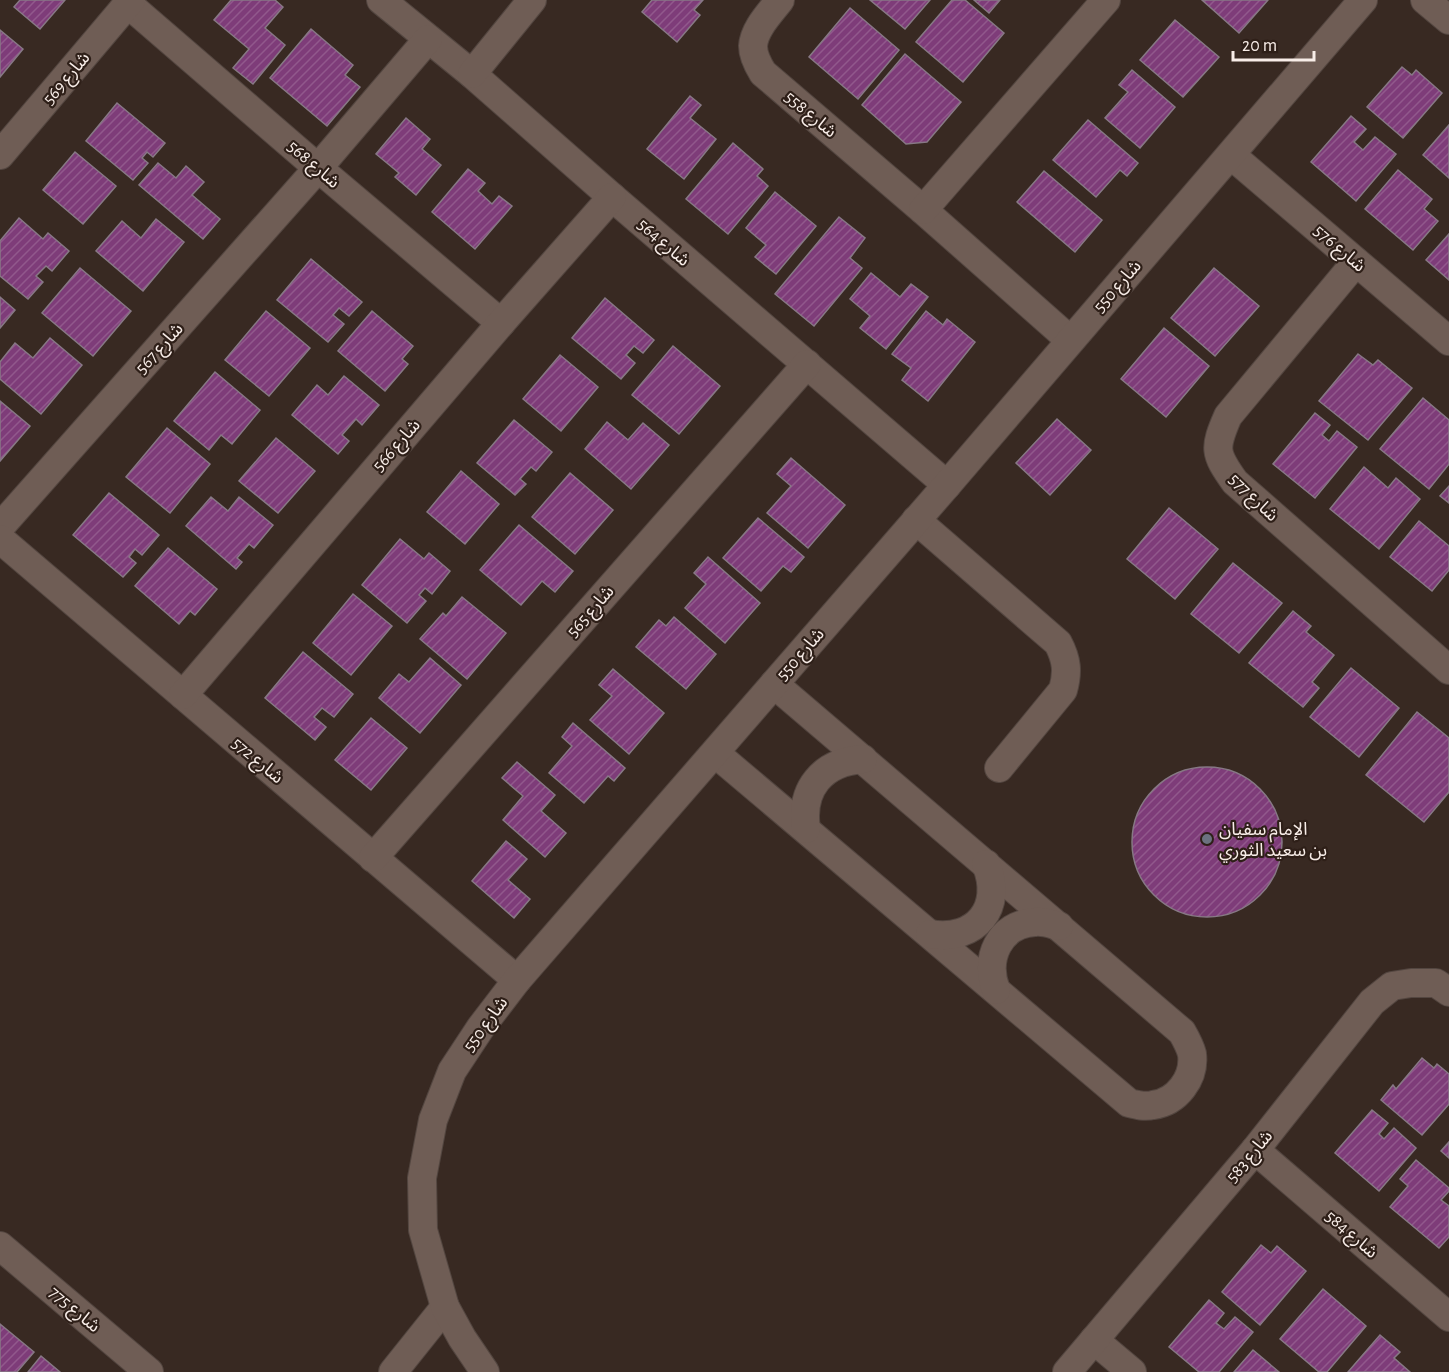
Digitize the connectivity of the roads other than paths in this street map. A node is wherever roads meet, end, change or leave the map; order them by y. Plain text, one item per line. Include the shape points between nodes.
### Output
1 (381, 0) edge
2 (532, 0) edge
3 (780, 0) edge
4 (1106, 0) edge
5 (1363, 0) edge
6 (1425, 0) edge
7 (129, 2) edge
8 (1449, 20) edge
9 (428, 39) junction
10 (472, 74) junction
11 (0, 155) edge
12 (1231, 155) junction
13 (318, 168) junction
14 (612, 197) junction
15 (923, 210) junction
16 (1356, 262) junction
17 (501, 323) junction
18 (1070, 340) junction
19 (1449, 341) edge
20 (807, 364) junction
21 (946, 485) junction
22 (916, 520) junction
23 (0, 527) edge
24 (0, 539) edge
25 (1449, 670) edge
26 (774, 684) junction
27 (183, 695) junction
28 (715, 753) junction
29 (863, 759) junction
30 (999, 768) dead end
31 (806, 829) junction
32 (373, 858) junction
33 (986, 864) junction
34 (1059, 926) junction
35 (930, 934) junction
36 (518, 980) junction
37 (996, 990) junction
38 (1449, 992) edge
39 (1255, 1150) junction
40 (0, 1246) edge
41 (445, 1307) junction
42 (1449, 1317) edge
43 (1094, 1340) junction
44 (149, 1372) edge
45 (393, 1372) edge
46 (485, 1372) edge
47 (1067, 1372) edge
48 (1132, 1372) edge

1 - 9 street, شارع 564
2 - 10 street
3 - 15 street, شارع 558 via 754,41 756,60 763,73
4 - 15 street
5 - 12 street, شارع 550
6 - 8 street
7 - 11 street, شارع 569
7 - 13 street, شارع 568
9 - 10 street, شارع 564
9 - 13 street, شارع 567
10 - 14 street, شارع 564
12 - 16 street, شارع 576
12 - 18 street, شارع 550
13 - 17 street, شارع 568
13 - 23 street, شارع 567
14 - 17 street, شارع 566
14 - 20 street, شارع 564
15 - 18 street, شارع 558
16 - 19 street, شارع 576
16 - 25 street, شارع 577 via 1228,416 1219,438 1218,454 1235,482
17 - 27 street, شارع 566
18 - 21 street, شارع 550
20 - 21 street, شارع 564
20 - 32 street, شارع 565
21 - 22 street, شارع 550
22 - 26 street, شارع 550
22 - 30 street via 1058,644 1064,654 1067,666 1063,690
24 - 27 street, شارع 572
26 - 28 street, شارع 550
26 - 29 street
27 - 32 street, شارع 572
28 - 31 street
28 - 36 street, شارع 550
29 - 31 street via 838,764 818,779 806,803
29 - 33 street
31 - 35 street
32 - 36 street, شارع 572
33 - 34 street
33 - 35 street via 992,888 979,922 956,935
34 - 37 street via 1024,924 1004,936 992,956
34 - 37 street via 1182,1032 1192,1054 1188,1079 1181,1089 1152,1106 1129,1103
35 - 37 street
36 - 41 street, شارع 550 via 452,1071 433,1120 422,1178 423,1230
38 - 39 street, شارع 583 via 1436,983 1411,983 1392,986 1372,1002
39 - 42 street, شارع 584
39 - 43 street, شارع 583
40 - 44 street, شارع 775
41 - 45 street
41 - 46 street, شارع 550
43 - 47 street, شارع 583
43 - 48 street

